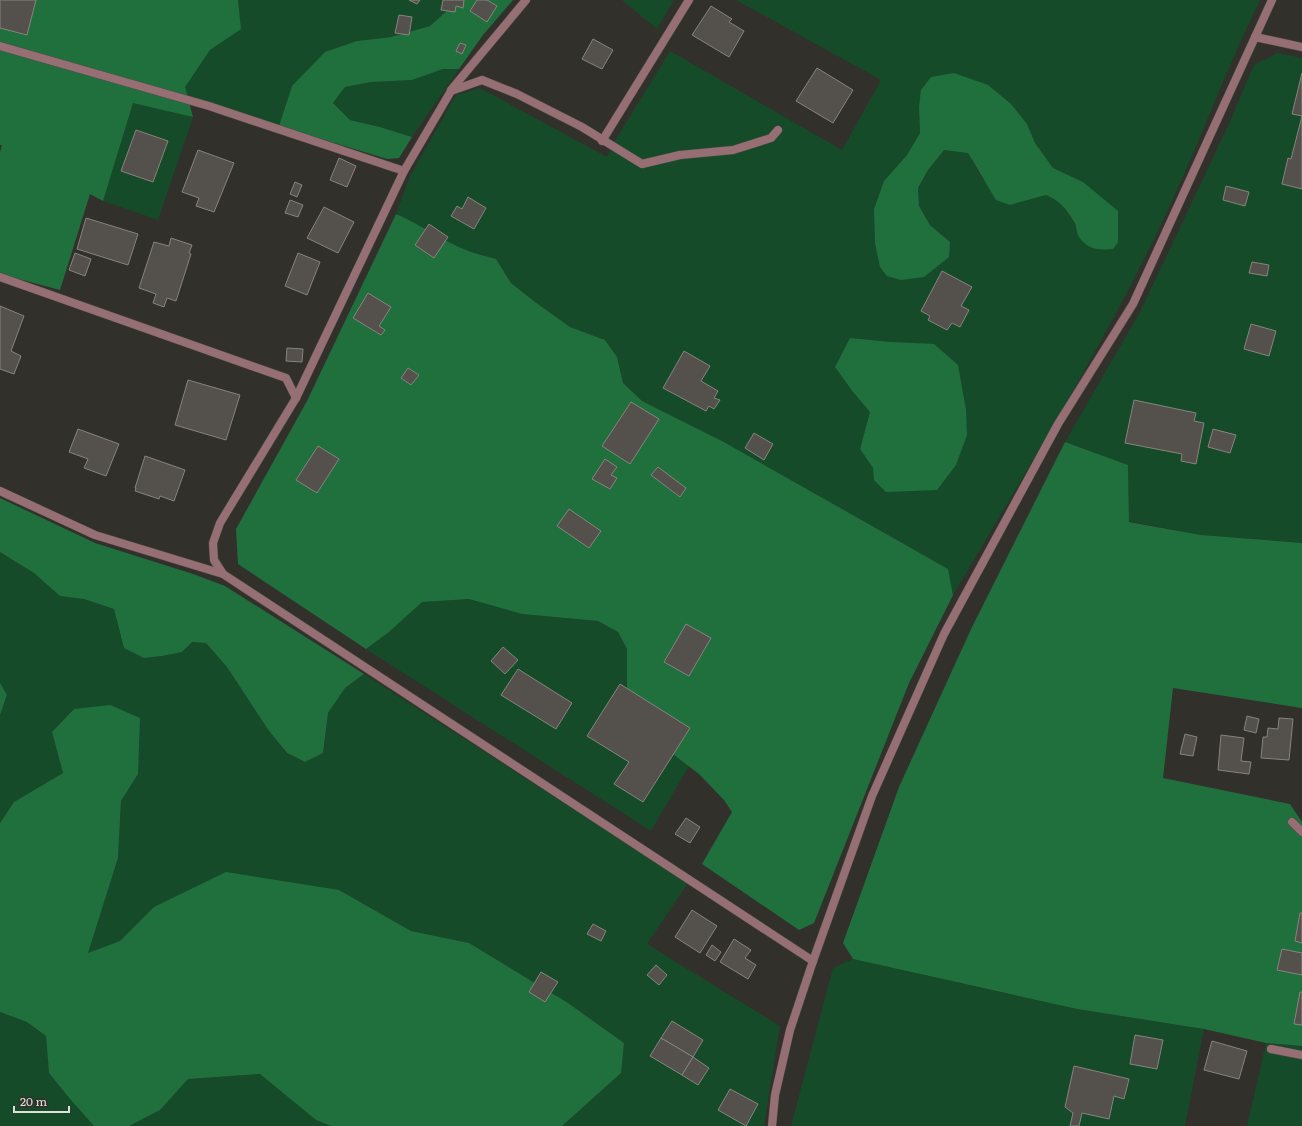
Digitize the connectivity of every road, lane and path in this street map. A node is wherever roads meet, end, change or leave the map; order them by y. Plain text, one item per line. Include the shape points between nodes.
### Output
1 (526, 0) edge
2 (689, 0) edge
3 (1272, 0) edge
4 (1255, 36) junction
5 (0, 46) edge
6 (1302, 47) edge
7 (451, 91) junction
8 (778, 130) dead end
9 (602, 141) junction
10 (404, 171) junction
11 (0, 277) edge
12 (296, 398) junction
13 (0, 491) edge
14 (223, 574) junction
15 (1292, 822) dead end
16 (1302, 832) edge
17 (813, 962) junction
18 (1271, 1049) dead end
19 (1302, 1055) edge
20 (772, 1126) edge

1 - 7 street
2 - 9 street
3 - 4 street
4 - 6 street
4 - 17 street via 1133,304 1058,424 944,634 872,796
5 - 10 street via 209,106
7 - 9 street via 482,80 517,94 582,127
7 - 10 street
8 - 9 street via 771,138 733,150 680,155 642,164
10 - 12 street
11 - 12 street via 286,378
12 - 14 street via 220,522 213,549 214,560
13 - 14 street via 95,535
14 - 17 street
15 - 16 street
17 - 20 street via 790,1030
18 - 19 street

